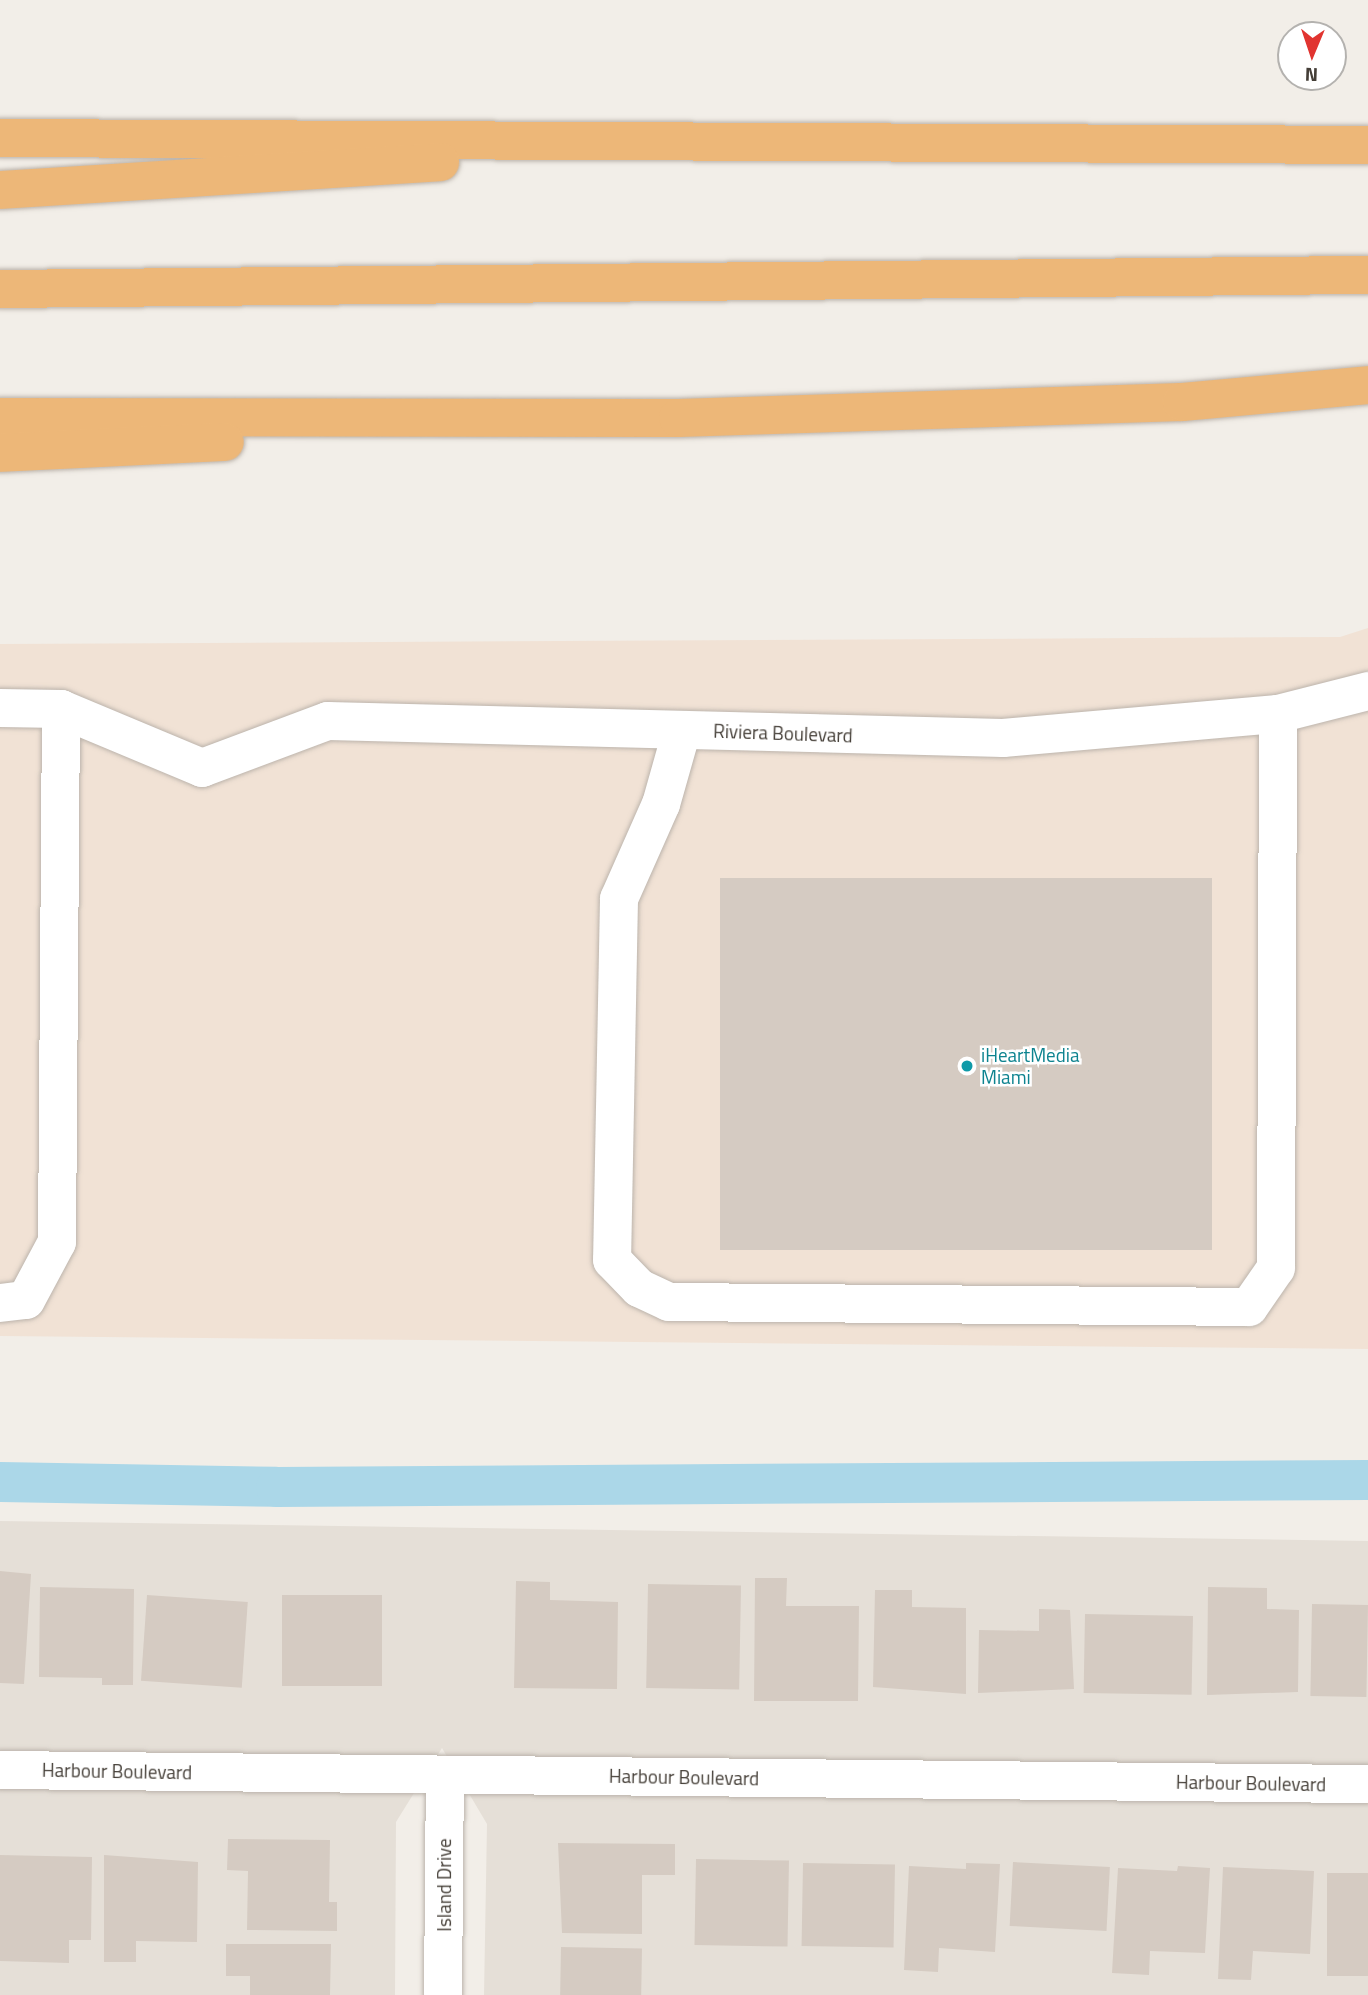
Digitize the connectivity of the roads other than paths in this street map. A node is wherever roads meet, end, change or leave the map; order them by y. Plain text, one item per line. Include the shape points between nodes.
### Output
1 (0, 138) edge
2 (742, 139) junction
3 (1368, 145) edge
4 (0, 190) edge
5 (1368, 275) edge
6 (0, 289) edge
7 (1368, 385) edge
8 (0, 418) edge
9 (678, 418) junction
10 (0, 453) edge
11 (1368, 691) edge
12 (0, 708) edge
13 (61, 709) junction
14 (1278, 715) junction
15 (682, 730) junction
16 (0, 1303) edge
17 (0, 1770) edge
18 (445, 1774) junction
19 (1368, 1784) edge
20 (443, 1995) edge

1 - 2 highway
2 - 3 highway
2 - 4 highway
5 - 6 highway
7 - 9 highway via 1169,403
8 - 9 highway
9 - 10 highway
11 - 14 street, Riviera Boulevard
12 - 13 street
13 - 15 street, Riviera Boulevard via 202,768 328,721
13 - 16 street via 57,1242 26,1300
14 - 15 street, Riviera Boulevard via 1003,738
14 - 15 street via 1276,1268 1249,1307 669,1301 639,1289 612,1260 619,899 661,804
17 - 18 street, Harbour Boulevard
18 - 19 street, Harbour Boulevard
18 - 20 street, Island Drive

